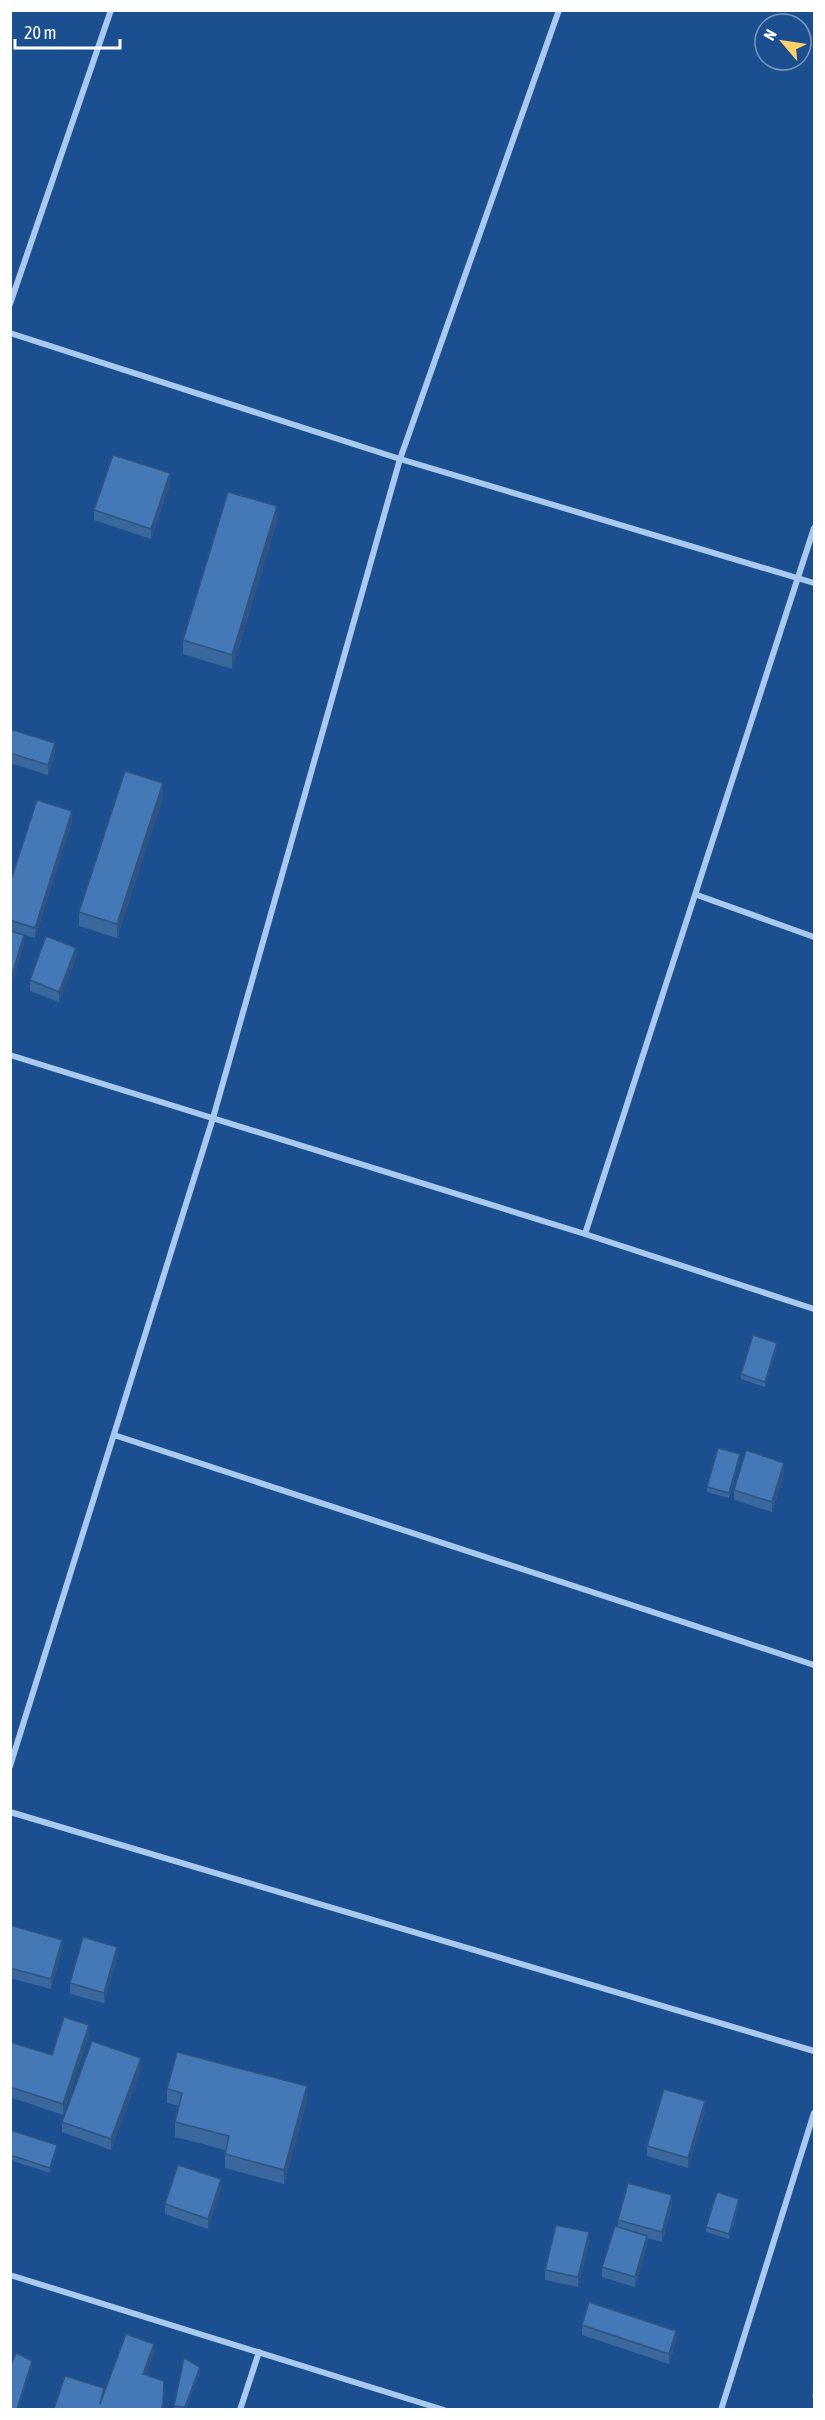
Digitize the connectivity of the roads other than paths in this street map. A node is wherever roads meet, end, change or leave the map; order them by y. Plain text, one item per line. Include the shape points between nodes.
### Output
1 (111, 10) edge
2 (559, 10) edge
3 (10, 304) edge
4 (10, 333) edge
5 (400, 459) junction
6 (814, 528) edge
7 (798, 578) junction
8 (814, 583) edge
9 (696, 895) junction
10 (814, 937) edge
11 (10, 1055) edge
12 (213, 1118) junction
13 (585, 1234) junction
14 (814, 1309) edge
15 (114, 1435) junction
16 (814, 1665) edge
17 (10, 1766) edge
18 (10, 1812) edge
19 (814, 2051) edge
20 (814, 2113) edge
21 (10, 2275) edge
22 (259, 2352) junction
23 (240, 2409) edge
24 (444, 2409) edge
25 (721, 2409) edge

1 - 3 street
2 - 5 street
4 - 5 street
5 - 7 street
5 - 12 street
6 - 7 street
7 - 8 street
7 - 9 street
9 - 10 street
9 - 13 street
11 - 12 street
12 - 13 street
12 - 15 street
13 - 14 street
15 - 16 street
15 - 17 street
18 - 19 street
20 - 25 street
21 - 22 street
22 - 23 street
22 - 24 street

